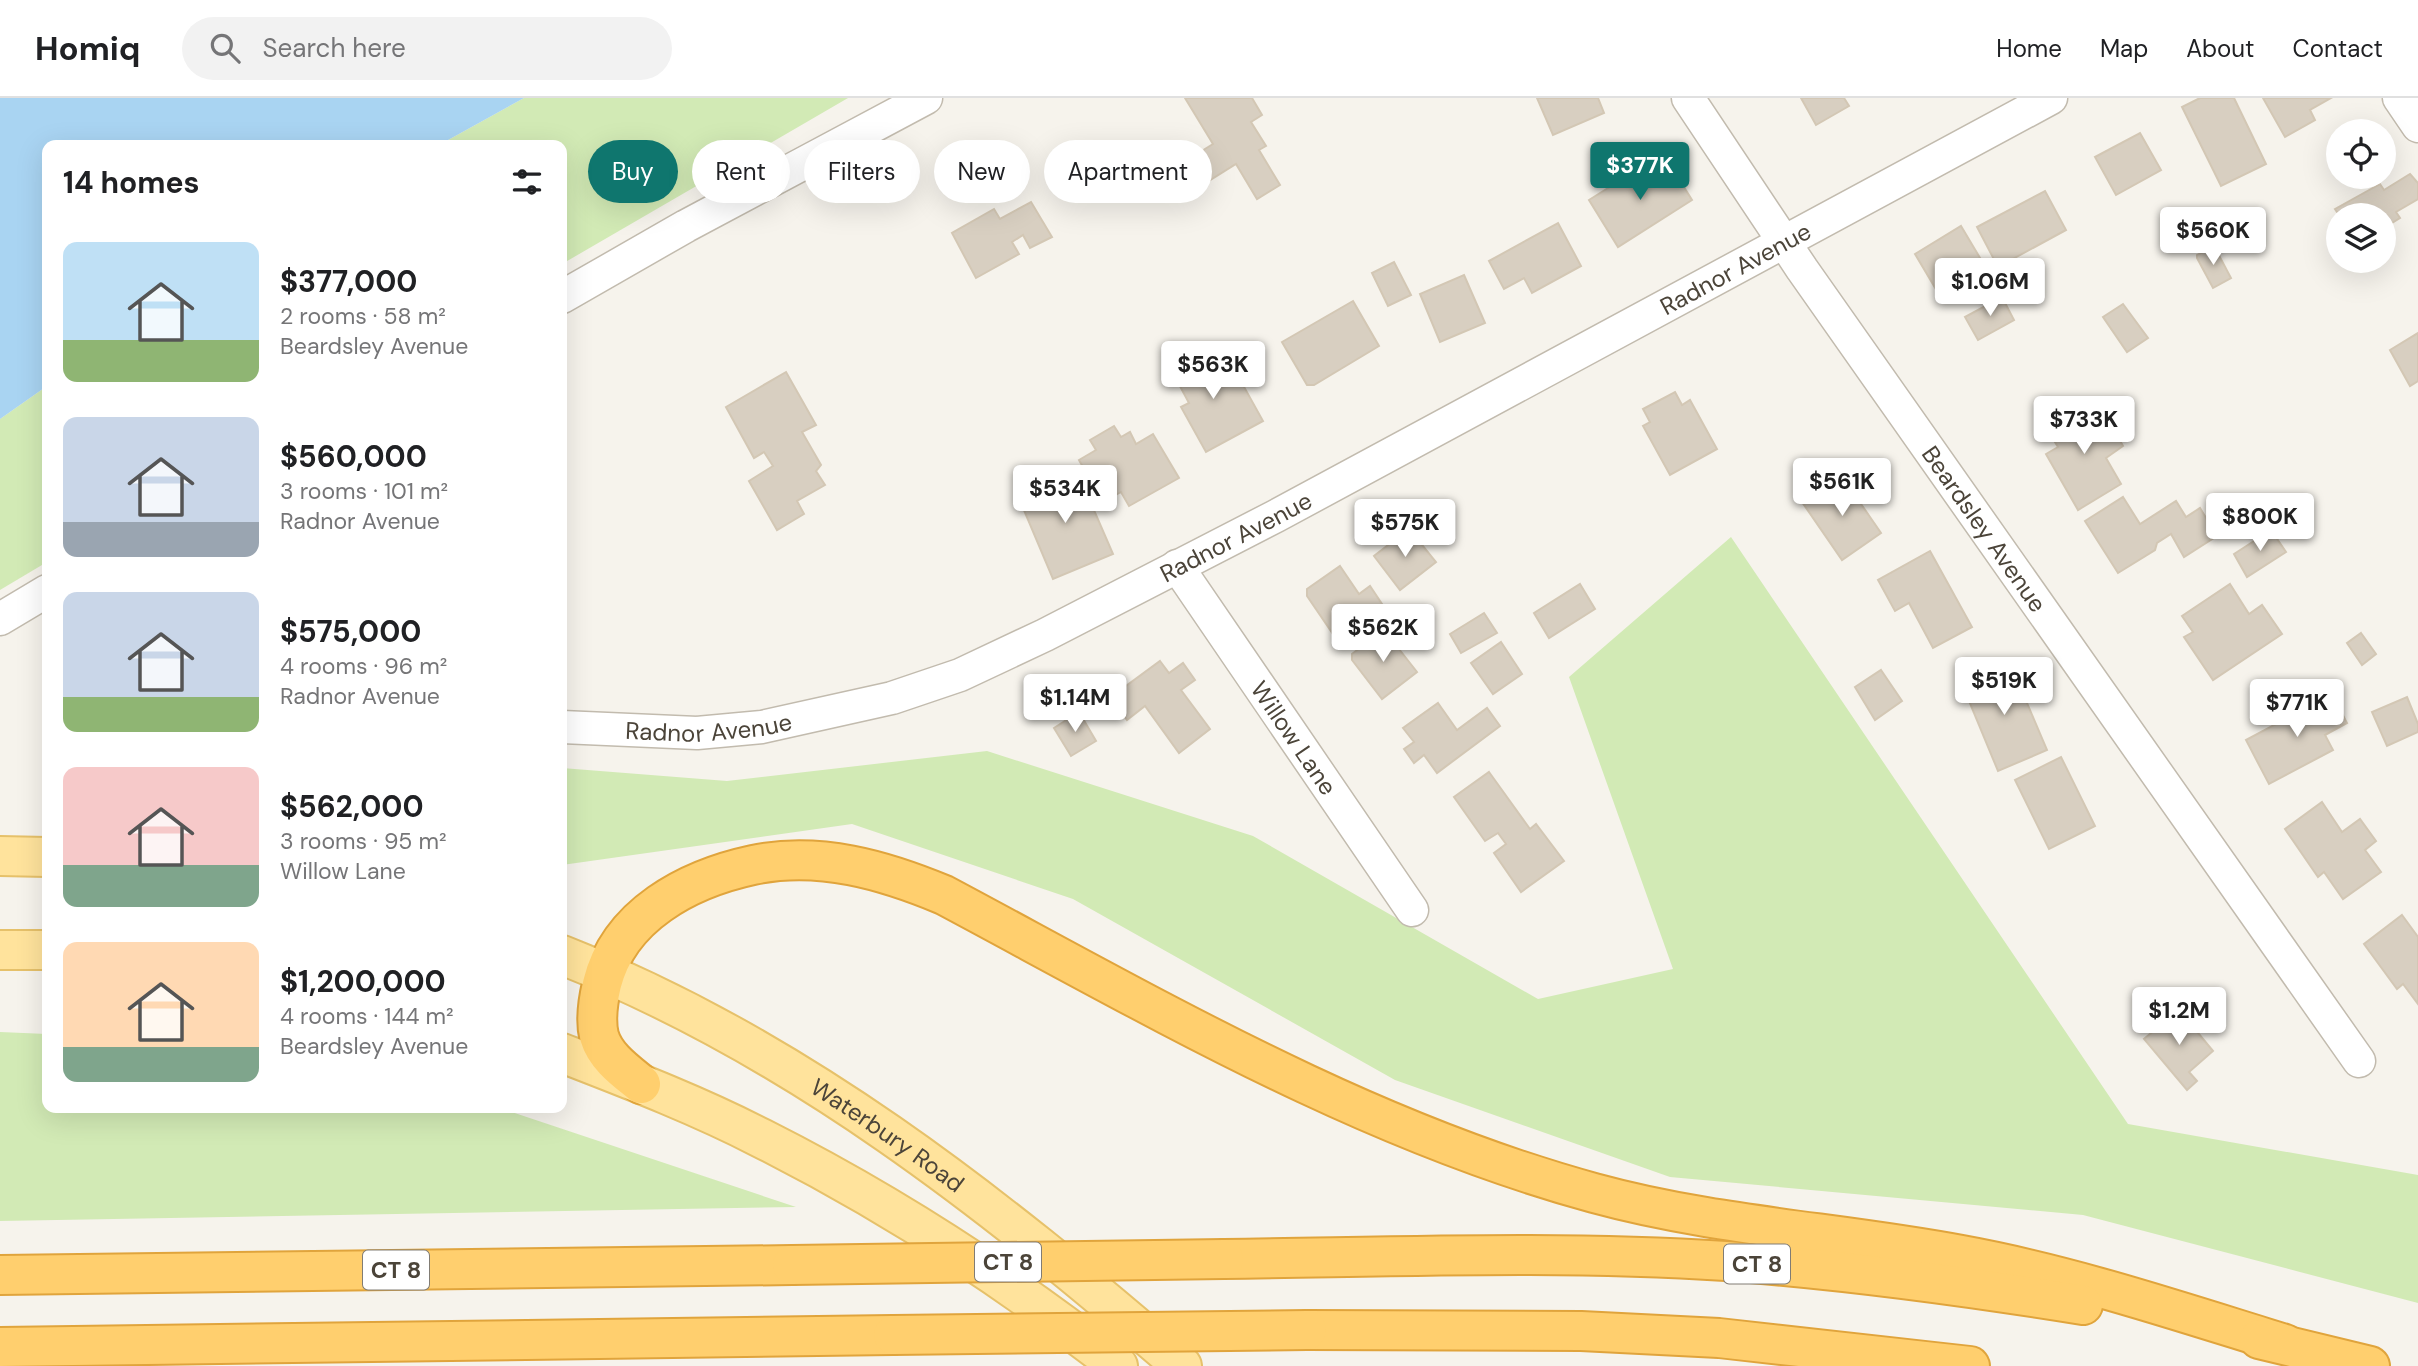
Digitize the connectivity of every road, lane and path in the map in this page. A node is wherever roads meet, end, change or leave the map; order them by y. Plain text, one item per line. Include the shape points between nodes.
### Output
1 (926, 98) edge
2 (1688, 98) edge
3 (2051, 98) edge
4 (2399, 98) edge
5 (2418, 126) edge
6 (1784, 242) junction
7 (567, 294) edge
8 (1177, 566) junction
9 (42, 594) edge
10 (2, 618) edge
11 (567, 727) edge
12 (1412, 910) dead end
13 (0, 950) edge
14 (42, 950) edge
15 (567, 957) edge
16 (605, 972) junction
17 (567, 1055) edge
18 (2358, 1061) dead end
19 (640, 1084) junction
20 (0, 1275) edge
21 (2285, 1344) junction
22 (0, 1347) edge
23 (0, 1358) edge
24 (117, 1366) edge
25 (1118, 1366) edge
26 (1182, 1366) edge
27 (1970, 1366) edge
28 (2370, 1366) edge

1 - 7 street
2 - 6 street, Beardsley Avenue
3 - 6 street, Radnor Avenue
4 - 5 street
6 - 8 street, Radnor Avenue
6 - 18 street, Beardsley Avenue
8 - 11 street, Radnor Avenue via 995,659 879,701 762,727 697,733
8 - 12 street, Willow Lane
9 - 10 street
13 - 14 main road
15 - 16 main road, Waterbury Road
16 - 19 highway via 597,1004 599,1038 615,1062
16 - 21 highway via 620,940 643,916 708,878 754,865 803,860 852,864 944,895 1277,1070 1401,1127 1500,1163 1656,1208 2042,1271
16 - 26 main road, Waterbury Road via 733,1035 850,1106 988,1207
17 - 19 main road
19 - 25 main road via 761,1138 879,1202 1033,1302
20 - 21 highway, CT 8, bridge via 1581,1256 1725,1261 2005,1292
21 - 28 highway, CT 8
22 - 27 highway, bridge via 1307,1330 1581,1331 1719,1338
23 - 24 highway

